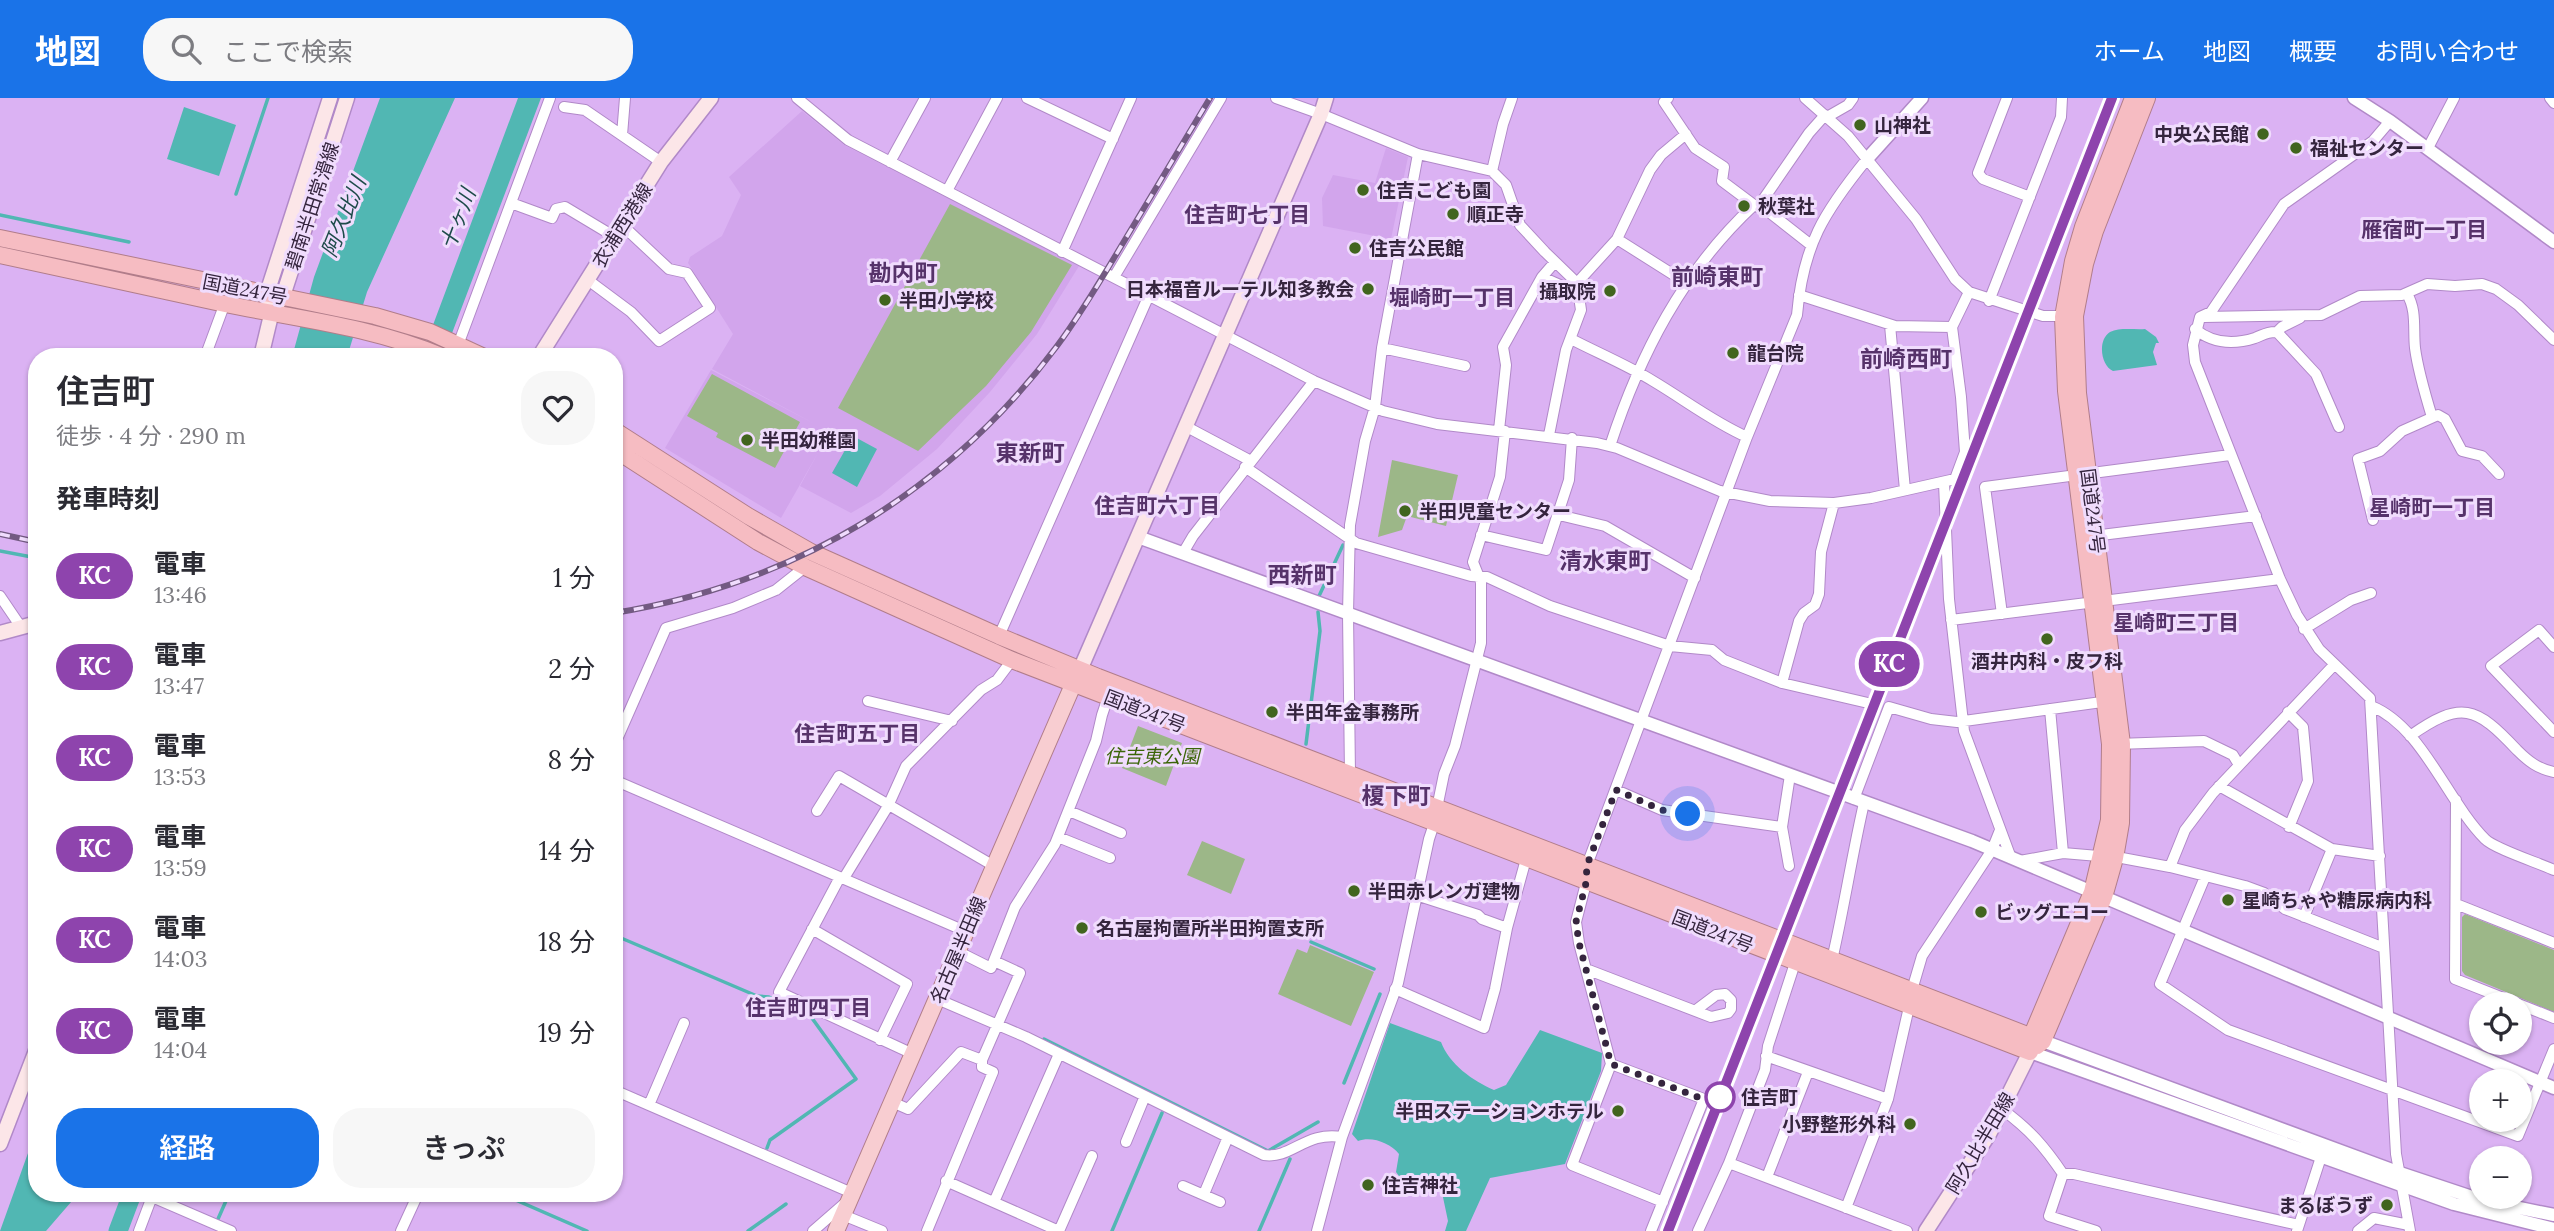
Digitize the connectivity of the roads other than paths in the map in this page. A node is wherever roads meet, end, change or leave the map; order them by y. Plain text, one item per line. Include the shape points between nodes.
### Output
1 (330, 98) edge
2 (347, 98) edge
3 (550, 98) edge
4 (625, 98) edge
5 (711, 98) edge
6 (797, 98) edge
7 (925, 98) edge
8 (997, 98) edge
9 (1027, 98) edge
10 (1131, 98) edge
11 (1221, 98) edge
12 (1276, 98) edge
13 (1326, 98) edge
14 (1512, 98) edge
15 (1668, 98) edge
16 (1805, 98) edge
17 (1853, 98) edge
18 (1922, 98) edge
19 (2007, 98) edge
20 (2062, 98) edge
21 (2133, 98) edge
22 (2147, 98) edge
23 (2354, 98) edge
24 (2454, 98) edge
25 (2550, 98) edge
26 (2554, 103) edge
27 (564, 107) dead end
28 (1321, 114) junction
29 (1826, 116) junction
30 (2390, 121) junction
31 (1686, 134) junction
32 (622, 135) junction
33 (1113, 139) junction
34 (2428, 148) junction
35 (1418, 154) junction
36 (1867, 159) junction
37 (662, 162) junction
38 (890, 162) junction
39 (1492, 171) junction
40 (947, 191) junction
41 (2031, 197) junction
42 (511, 203) junction
43 (1756, 206) junction
44 (618, 231) junction
45 (0, 239) edge
46 (1617, 239) junction
47 (2554, 242) edge
48 (1811, 244) junction
49 (1062, 251) junction
50 (0, 255) edge
51 (1555, 262) junction
52 (1114, 277) junction
53 (1542, 277) junction
54 (588, 280) junction
55 (1685, 282) junction
56 (1578, 288) junction
57 (1969, 292) junction
58 (267, 293) junction
59 (2407, 294) junction
60 (1149, 295) junction
61 (1799, 295) junction
62 (284, 296) junction
63 (1989, 301) junction
64 (225, 303) junction
65 (272, 311) junction
66 (2069, 316) junction
67 (2200, 317) junction
68 (2303, 317) junction
69 (1890, 325) junction
70 (1952, 327) junction
71 (2195, 329) junction
72 (2277, 332) junction
73 (1225, 334) junction
74 (411, 335) junction
75 (1571, 339) junction
76 (2554, 340) edge
77 (455, 343) junction
78 (208, 348) edge
79 (263, 348) edge
80 (430, 348) edge
81 (465, 348) edge
82 (545, 348) edge
83 (1382, 348) junction
84 (1465, 366) dead end
85 (1639, 373) junction
86 (1314, 381) junction
87 (1375, 407) junction
88 (2432, 417) junction
89 (1185, 426) junction
90 (2339, 427) dead end
91 (1502, 431) junction
92 (1549, 435) junction
93 (623, 436) edge
94 (1746, 437) junction
95 (1572, 438) junction
96 (1610, 446) junction
97 (623, 455) edge
98 (2230, 455) junction
99 (1248, 464) junction
100 (2499, 474) dead end
101 (2083, 475) junction
102 (1944, 483) junction
103 (1905, 490) junction
104 (1727, 492) junction
105 (1834, 503) junction
106 (1559, 515) junction
107 (2256, 516) junction
108 (2373, 520) dead end
109 (1481, 535) junction
110 (2091, 536) junction
111 (1138, 537) junction
112 (1350, 539) junction
113 (1183, 553) junction
114 (805, 568) junction
115 (1477, 576) junction
116 (1695, 578) junction
117 (2280, 579) junction
118 (2371, 593) dead end
119 (0, 596) edge
120 (2099, 602) junction
121 (1348, 613) junction
122 (2002, 614) junction
123 (1951, 620) junction
124 (28, 625) edge
125 (21, 627) junction
126 (2304, 629) junction
127 (0, 633) edge
128 (999, 636) junction
129 (1670, 646) junction
130 (2554, 647) edge
131 (1012, 660) junction
132 (1476, 662) junction
133 (2334, 665) junction
134 (1077, 677) junction
135 (1782, 683) junction
136 (1108, 697) junction
137 (868, 701) dead end
138 (2111, 701) junction
139 (1868, 703) dead end
140 (2371, 705) junction
141 (2050, 709) junction
142 (2288, 712) junction
143 (1963, 720) junction
144 (952, 721) junction
145 (1642, 722) junction
146 (623, 726) edge
147 (2554, 732) edge
148 (2410, 736) junction
149 (2116, 744) junction
150 (2239, 765) junction
151 (2554, 772) edge
152 (1350, 775) junction
153 (1790, 775) junction
154 (623, 784) edge
155 (2219, 786) junction
156 (1616, 790) junction
157 (2456, 800) junction
158 (1859, 801) junction
159 (888, 806) junction
160 (817, 811) dead end
161 (1069, 811) junction
162 (1435, 816) junction
163 (1782, 827) junction
164 (2289, 827) junction
165 (2000, 830) junction
166 (1121, 833) dead end
167 (1058, 837) junction
168 (2332, 849) junction
169 (1992, 850) junction
170 (2063, 853) junction
171 (2380, 856) junction
172 (2108, 857) junction
173 (1110, 858) dead end
174 (1526, 859) junction
175 (2015, 860) junction
176 (1587, 865) junction
177 (994, 866) junction
178 (1789, 866) dead end
179 (2170, 867) junction
180 (2554, 870) edge
181 (842, 877) junction
182 (2205, 877) junction
183 (1586, 883) junction
184 (2098, 894) junction
185 (1416, 895) junction
186 (2456, 904) junction
187 (2304, 917) junction
188 (1507, 928) junction
189 (812, 929) junction
190 (2183, 930) junction
191 (965, 931) junction
192 (2554, 943) edge
193 (2384, 948) junction
194 (957, 951) junction
195 (1832, 960) junction
196 (994, 961) junction
197 (1795, 963) junction
198 (1586, 969) junction
199 (1395, 989) junction
200 (1912, 990) junction
201 (937, 999) junction
202 (1909, 1007) junction
203 (1696, 1010) dead end
204 (2388, 1018) junction
205 (2554, 1018) edge
206 (684, 1023) dead end
207 (998, 1025) junction
208 (880, 1040) junction
209 (2034, 1043) junction
210 (2554, 1049) edge
211 (1059, 1054) junction
212 (913, 1055) junction
213 (1766, 1056) junction
214 (982, 1060) junction
215 (1611, 1064) junction
216 (28, 1071) edge
217 (1808, 1072) junction
218 (2541, 1082) junction
219 (2554, 1088) edge
220 (2392, 1090) junction
221 (623, 1094) edge
222 (1145, 1097) junction
223 (1888, 1099) junction
224 (892, 1102) junction
225 (649, 1105) junction
226 (2003, 1110) junction
227 (1228, 1137) junction
228 (1342, 1137) junction
229 (1126, 1142) dead end
230 (0, 1144) edge
231 (1092, 1157) dead end
232 (2321, 1157) junction
233 (1729, 1163) junction
234 (2400, 1173) junction
235 (2063, 1174) junction
236 (1767, 1177) junction
237 (946, 1181) junction
238 (1183, 1186) dead end
239 (2403, 1186) junction
240 (1203, 1194) junction
241 (150, 1202) edge
242 (168, 1202) edge
243 (414, 1202) edge
244 (848, 1202) junction
245 (994, 1202) junction
246 (1220, 1202) dead end
247 (1663, 1202) junction
248 (1846, 1208) junction
249 (2554, 1215) edge
250 (2298, 1228) edge
251 (2409, 1228) edge
252 (2540, 1228) edge
253 (2554, 1229) edge
254 (227, 1230) edge
255 (139, 1231) edge
256 (401, 1231) edge
257 (813, 1231) edge
258 (836, 1231) edge
259 (882, 1231) edge
260 (927, 1231) edge
261 (1059, 1231) edge
262 (1317, 1231) edge
263 (1651, 1231) edge
264 (1698, 1231) edge
265 (1907, 1231) edge
266 (1926, 1231) edge
267 (2096, 1231) edge
268 (2358, 1231) edge

1 - 58 main road, 碧南半田常滑線 via 299,178
2 - 62 main road, 碧南半田常滑線
3 - 42 street
4 - 32 street
5 - 37 main road, 衣浦西港線
6 - 38 street via 848,140
7 - 38 street
8 - 40 street
9 - 33 street
10 - 33 street
11 - 52 street
12 - 28 street
13 - 28 main road
14 - 39 street
15 - 31 street via 1664,102
16 - 29 street
17 - 29 street via 1849,105
18 - 36 street
19 - 41 street via 1978,173
20 - 41 street via 2061,117
21 - 66 highway, 国道247号 via 2083,226 2073,261
22 - 66 highway, 国道247号 via 2095,231
23 - 30 street
24 - 34 street
25 - 26 street
27 - 32 street via 585,110
28 - 35 street
28 - 73 main road
29 - 36 street
29 - 43 street
30 - 34 street
30 - 67 street via 2373,141 2284,204 2211,312
31 - 43 street via 1695,148 1724,167 1722,181
31 - 46 street via 1650,170
32 - 37 street
33 - 49 street
34 - 47 street
35 - 39 street
35 - 83 street
36 - 48 street via 1823,217
36 - 57 street
37 - 44 main road, 衣浦西港線
38 - 40 street
39 - 51 street via 1506,185 1520,225
40 - 49 street
41 - 63 street
42 - 44 street via 552,218 556,209 565,207
42 - 77 street
43 - 48 street
43 - 55 street via 1721,236
44 - 54 main road, 衣浦西港線
44 - 54 street via 669,268 687,273 710,308 659,341 631,312
45 - 58 highway, 国道247号
46 - 55 street
46 - 56 street
48 - 61 street
49 - 52 street
50 - 64 highway, 国道247号
51 - 53 street
51 - 56 street
52 - 60 street
53 - 56 street
53 - 91 street via 1503,347
54 - 82 main road, 衣浦西港線
55 - 85 street
56 - 75 street via 1581,310
57 - 63 street
57 - 70 street
58 - 62 highway, 国道247号
58 - 65 main road, 碧南半田常滑線
59 - 68 street via 2360,296 2321,315
59 - 76 street via 2427,284 2488,286 2518,305
59 - 88 street
60 - 73 street
60 - 128 street
61 - 69 street
61 - 94 street via 1797,316
62 - 65 main road, 碧南半田常滑線
62 - 74 highway, 国道247号
63 - 66 street via 2043,316
64 - 65 highway, 国道247号
64 - 78 street
65 - 74 highway, 国道247号
65 - 79 main road, 碧南半田常滑線
66 - 101 highway, 国道247号 via 2066,391
67 - 68 street
67 - 71 street
68 - 72 street
69 - 70 street
69 - 103 street
70 - 102 street via 1965,452 1955,479
71 - 72 street via 2217,343
71 - 98 street via 2195,362
72 - 90 street via 2316,374
73 - 86 street
73 - 89 main road
74 - 77 highway, 国道247号
74 - 80 highway, 国道247号
75 - 85 street
75 - 92 street via 1558,380
77 - 81 highway, 国道247号
83 - 84 street
83 - 87 street
85 - 94 street via 1714,422
85 - 96 street
86 - 87 street
86 - 99 street
87 - 91 street via 1437,424
87 - 112 street
88 - 100 street via 2445,419 2462,452 2482,456
88 - 108 street via 2402,431 2380,452 2358,459
89 - 99 street
89 - 111 main road
91 - 92 street
91 - 109 street via 1500,477
92 - 95 street
93 - 128 highway, 国道247号 via 811,552
94 - 104 street
95 - 96 street
95 - 106 street via 1569,480
96 - 104 street
97 - 114 highway, 国道247号
98 - 101 street
98 - 107 street
99 - 112 street
99 - 113 street
101 - 110 highway, 国道247号
101 - 122 street via 1985,487
102 - 103 street
102 - 123 street
103 - 105 street
104 - 105 street via 1770,501
104 - 116 street
105 - 135 street via 1821,552 1819,594 1799,621
106 - 109 street via 1546,550
106 - 116 street via 1605,526
107 - 110 street
107 - 117 street
109 - 115 street via 1473,562
110 - 120 highway, 国道247号
111 - 113 street
111 - 134 main road
112 - 115 street
112 - 121 street
113 - 121 street
114 - 131 highway, 国道247号
114 - 146 street via 776,590 666,628
115 - 129 street via 1503,582 1571,614
115 - 132 street via 1482,614
116 - 129 street
117 - 120 street
117 - 126 street
118 - 126 street
119 - 125 street
120 - 122 street
120 - 138 highway, 国道247号
121 - 132 street
121 - 152 street
122 - 123 street
123 - 143 street
124 - 125 main road
125 - 127 main road
126 - 133 street
128 - 134 highway, 国道247号
129 - 135 street via 1712,650 1724,660
129 - 145 street
130 - 147 street via 2539,630 2491,666
131 - 134 highway, 国道247号
131 - 144 street
132 - 145 street
132 - 162 street
133 - 140 street via 2365,691
133 - 142 street
134 - 136 highway, 国道247号
134 - 152 highway, 国道247号
134 - 177 main road, 名古屋半田線
135 - 139 street
136 - 161 street via 1097,741
136 - 162 highway, 国道247号
137 - 144 street
138 - 141 street
138 - 149 highway, 国道247号
140 - 148 street via 2388,713
140 - 171 street
141 - 143 street
141 - 170 street
142 - 150 street
142 - 164 street via 2303,727 2308,781
143 - 158 street via 1931,719 1889,707
143 - 165 street
144 - 159 street via 906,766
145 - 153 street
145 - 156 street
148 - 151 street via 2444,715 2467,713 2488,720 2532,764
148 - 157 street
149 - 150 street via 2204,740 2233,755
149 - 172 highway, 国道247号
150 - 155 street
152 - 162 highway, 国道247号
153 - 158 street
153 - 163 street
154 - 181 street
155 - 164 street
155 - 179 street via 2185,830
156 - 163 street via 1662,810
156 - 176 street
157 - 180 street via 2487,841
157 - 186 street
158 - 169 street
158 - 195 street via 1843,917
159 - 160 street via 839,776
159 - 177 street
159 - 181 street
161 - 166 street
161 - 167 street
162 - 174 highway, 国道247号
162 - 176 highway, 国道247号
162 - 185 street
163 - 178 street
164 - 168 street
165 - 169 street
165 - 175 street
167 - 173 street
167 - 196 street via 1015,907
168 - 171 street
168 - 187 street
169 - 175 street
169 - 200 street via 1923,956
170 - 172 street
170 - 175 street
171 - 193 street
172 - 179 street
172 - 184 highway, 国道247号
174 - 183 highway, 国道247号
174 - 188 street
175 - 184 street
176 - 183 street
176 - 195 highway, 国道247号
177 - 191 main road, 名古屋半田線
179 - 182 street
181 - 189 street
181 - 191 street
182 - 187 street via 2264,893
182 - 190 street
183 - 197 highway, 国道247号
183 - 198 street via 1576,922
184 - 190 street
184 - 209 highway, 国道247号
185 - 188 street
185 - 199 street
186 - 192 street
186 - 205 street via 2455,979
187 - 193 street
188 - 199 street via 1484,1028
189 - 208 street via 907,984
189 - 208 street via 779,992
190 - 204 street
190 - 220 street via 2160,984 2228,1030
191 - 194 main road, 名古屋半田線
193 - 204 street
194 - 196 street via 991,968
194 - 201 main road, 名古屋半田線
195 - 200 highway, 国道247号
196 - 207 street via 1020,973
197 - 202 highway, 国道247号
197 - 213 street
198 - 203 street
198 - 215 street
199 - 228 street
200 - 209 highway, 国道247号
201 - 207 street
201 - 212 main road, 名古屋半田線
202 - 209 highway, 国道247号
202 - 223 street
204 - 218 street
204 - 220 street
206 - 225 street
207 - 211 street
207 - 214 street
208 - 212 street
209 - 226 main road, 阿久比半田線
209 - 232 street
209 - 234 street
210 - 218 street
211 - 222 street
211 - 245 street
212 - 224 main road, 名古屋半田線
213 - 217 street
213 - 233 street via 1765,1070
214 - 224 street via 961,1052 908,1109
214 - 237 street via 982,1067 993,1072
215 - 247 street via 1572,1165
215 - 247 street via 1703,1099
216 - 230 main road
217 - 223 street
217 - 236 street
218 - 219 street
218 - 220 street via 2518,1136
220 - 234 street
221 - 225 street
222 - 227 street
222 - 229 street
223 - 248 street
224 - 244 main road, 名古屋半田線
225 - 244 street
226 - 235 street via 2045,1146
226 - 266 main road, 阿久比半田線
227 - 228 street via 1269,1156 1317,1136
227 - 240 street
228 - 262 street
231 - 261 street
232 - 239 street
232 - 250 street
233 - 236 street
233 - 264 street
234 - 239 street
234 - 249 street via 2482,1200
235 - 250 street
235 - 267 street via 2049,1216
236 - 248 street
237 - 245 street
237 - 260 street
238 - 240 street
239 - 251 street
239 - 252 street
240 - 246 street
241 - 255 street
242 - 254 street
243 - 256 street
244 - 257 street
244 - 258 main road, 名古屋半田線
244 - 259 street
245 - 261 street
247 - 263 street
248 - 265 street
251 - 268 street via 2374,1218
252 - 253 street

